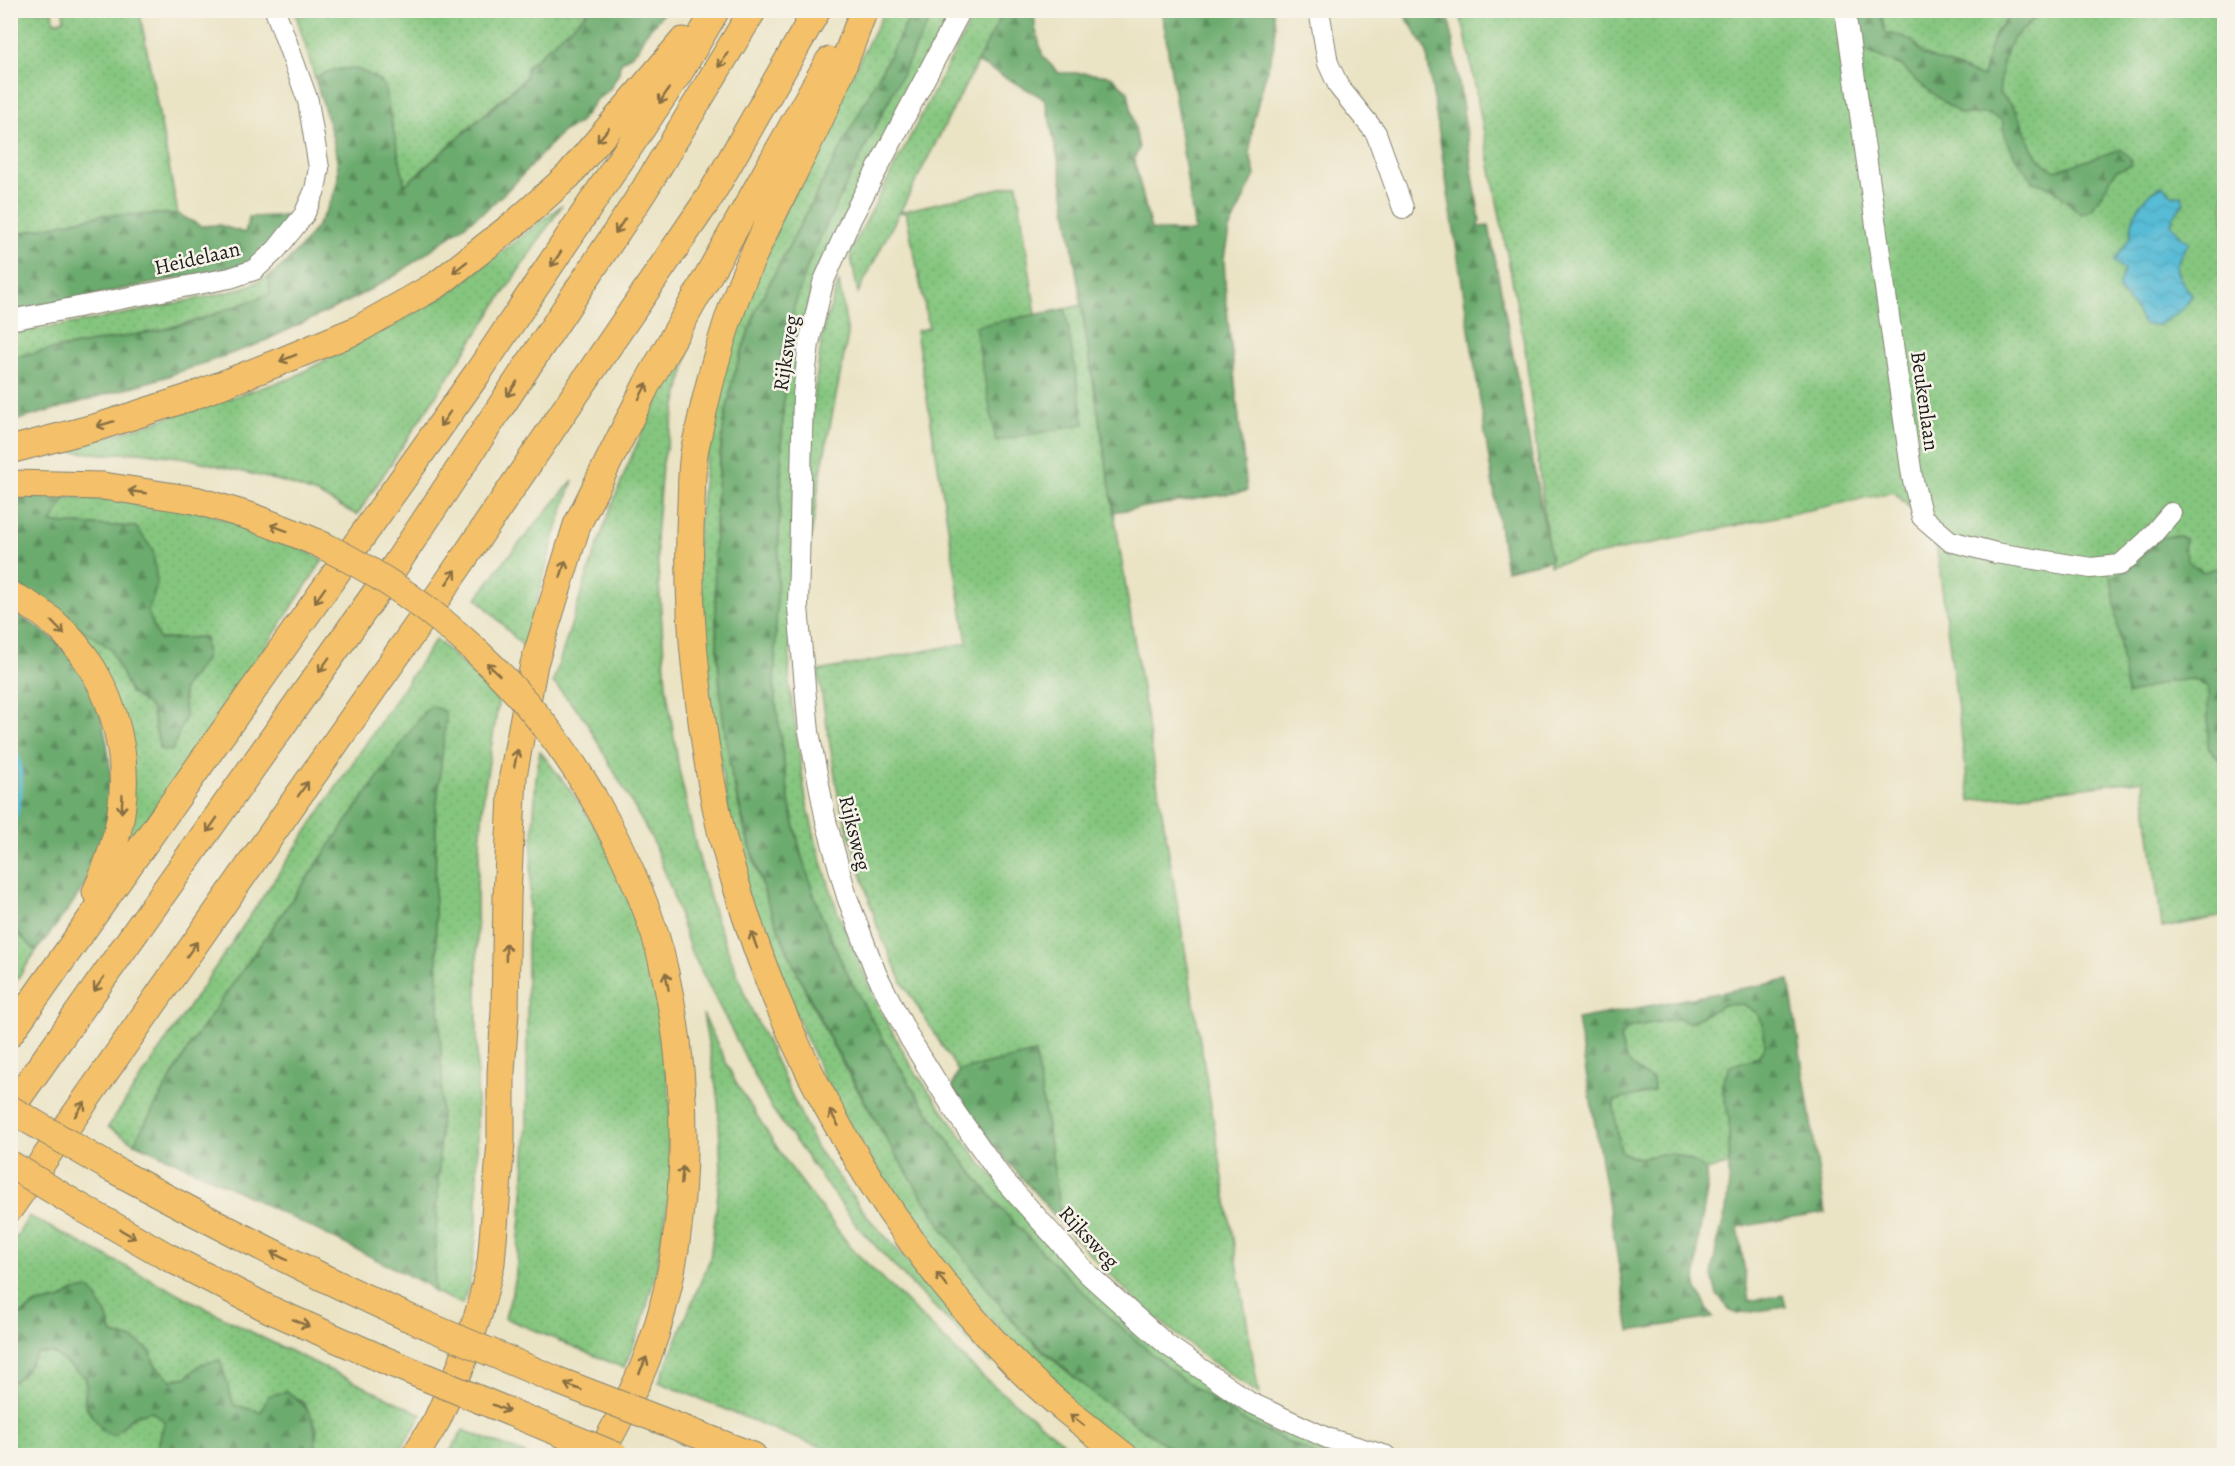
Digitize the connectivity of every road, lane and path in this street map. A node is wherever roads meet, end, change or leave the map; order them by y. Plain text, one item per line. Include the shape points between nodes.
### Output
1 (275, 10) edge
2 (709, 10) edge
3 (716, 10) edge
4 (753, 10) edge
5 (817, 10) edge
6 (858, 10) edge
7 (864, 10) edge
8 (961, 10) edge
9 (1319, 10) edge
10 (1845, 10) edge
11 (1403, 208) dead end
12 (10, 320) edge
13 (10, 450) edge
14 (10, 484) edge
15 (2171, 513) dead end
16 (10, 595) edge
17 (78, 938) junction
18 (506, 1011) junction
19 (10, 1034) edge
20 (10, 1109) edge
21 (10, 1164) edge
22 (10, 1208) edge
23 (415, 1455) edge
24 (425, 1455) edge
25 (599, 1455) edge
26 (616, 1455) edge
27 (753, 1455) edge
28 (1124, 1455) edge
29 (1387, 1455) edge

1 - 12 street, Heidelaan via 308,100 319,168 304,215 276,250 255,270 230,278
2 -> 13 highway via 568,176 519,221 438,284 357,330 188,398
3 -> 17 highway via 682,68 477,374
4 -> 20 highway via 643,192 395,566
22 -> 5 highway via 441,592 709,198
18 -> 6 highway via 513,776 534,664 577,525 647,384
28 -> 7 highway via 1068,1413 971,1316 926,1259 855,1154 817,1088 770,985 723,839 702,729 692,637 690,533 694,454 717,353 740,285 768,219 828,102
8 - 29 street, Rijksweg via 852,217 823,283 809,343 803,395 798,607 810,732 826,821 847,897 876,973 910,1039 956,1113 1002,1178 1088,1274 1167,1345 1249,1402 1328,1438
9 - 11 street via 1328,63 1339,87 1376,133
10 - 15 street, Beukenlaan via 1912,476 1922,517 1950,541 1996,553 2091,568 2120,565
25 -> 14 highway, bridge via 647,1357 664,1300 675,1246 684,1118 678,1048 665,972 634,878 578,771 541,720 452,630 372,573 327,547 252,517 195,500 103,486
16 -> 17 highway via 46,616 74,644 101,683 119,734 122,813 111,856
17 - 19 highway
18 - 23 highway via 491,1263 461,1366 437,1420
18 - 24 highway via 512,1104 502,1255 472,1369
27 -> 20 highway, bridge via 556,1380 348,1290 210,1222
21 -> 26 highway, bridge via 168,1257 271,1310

